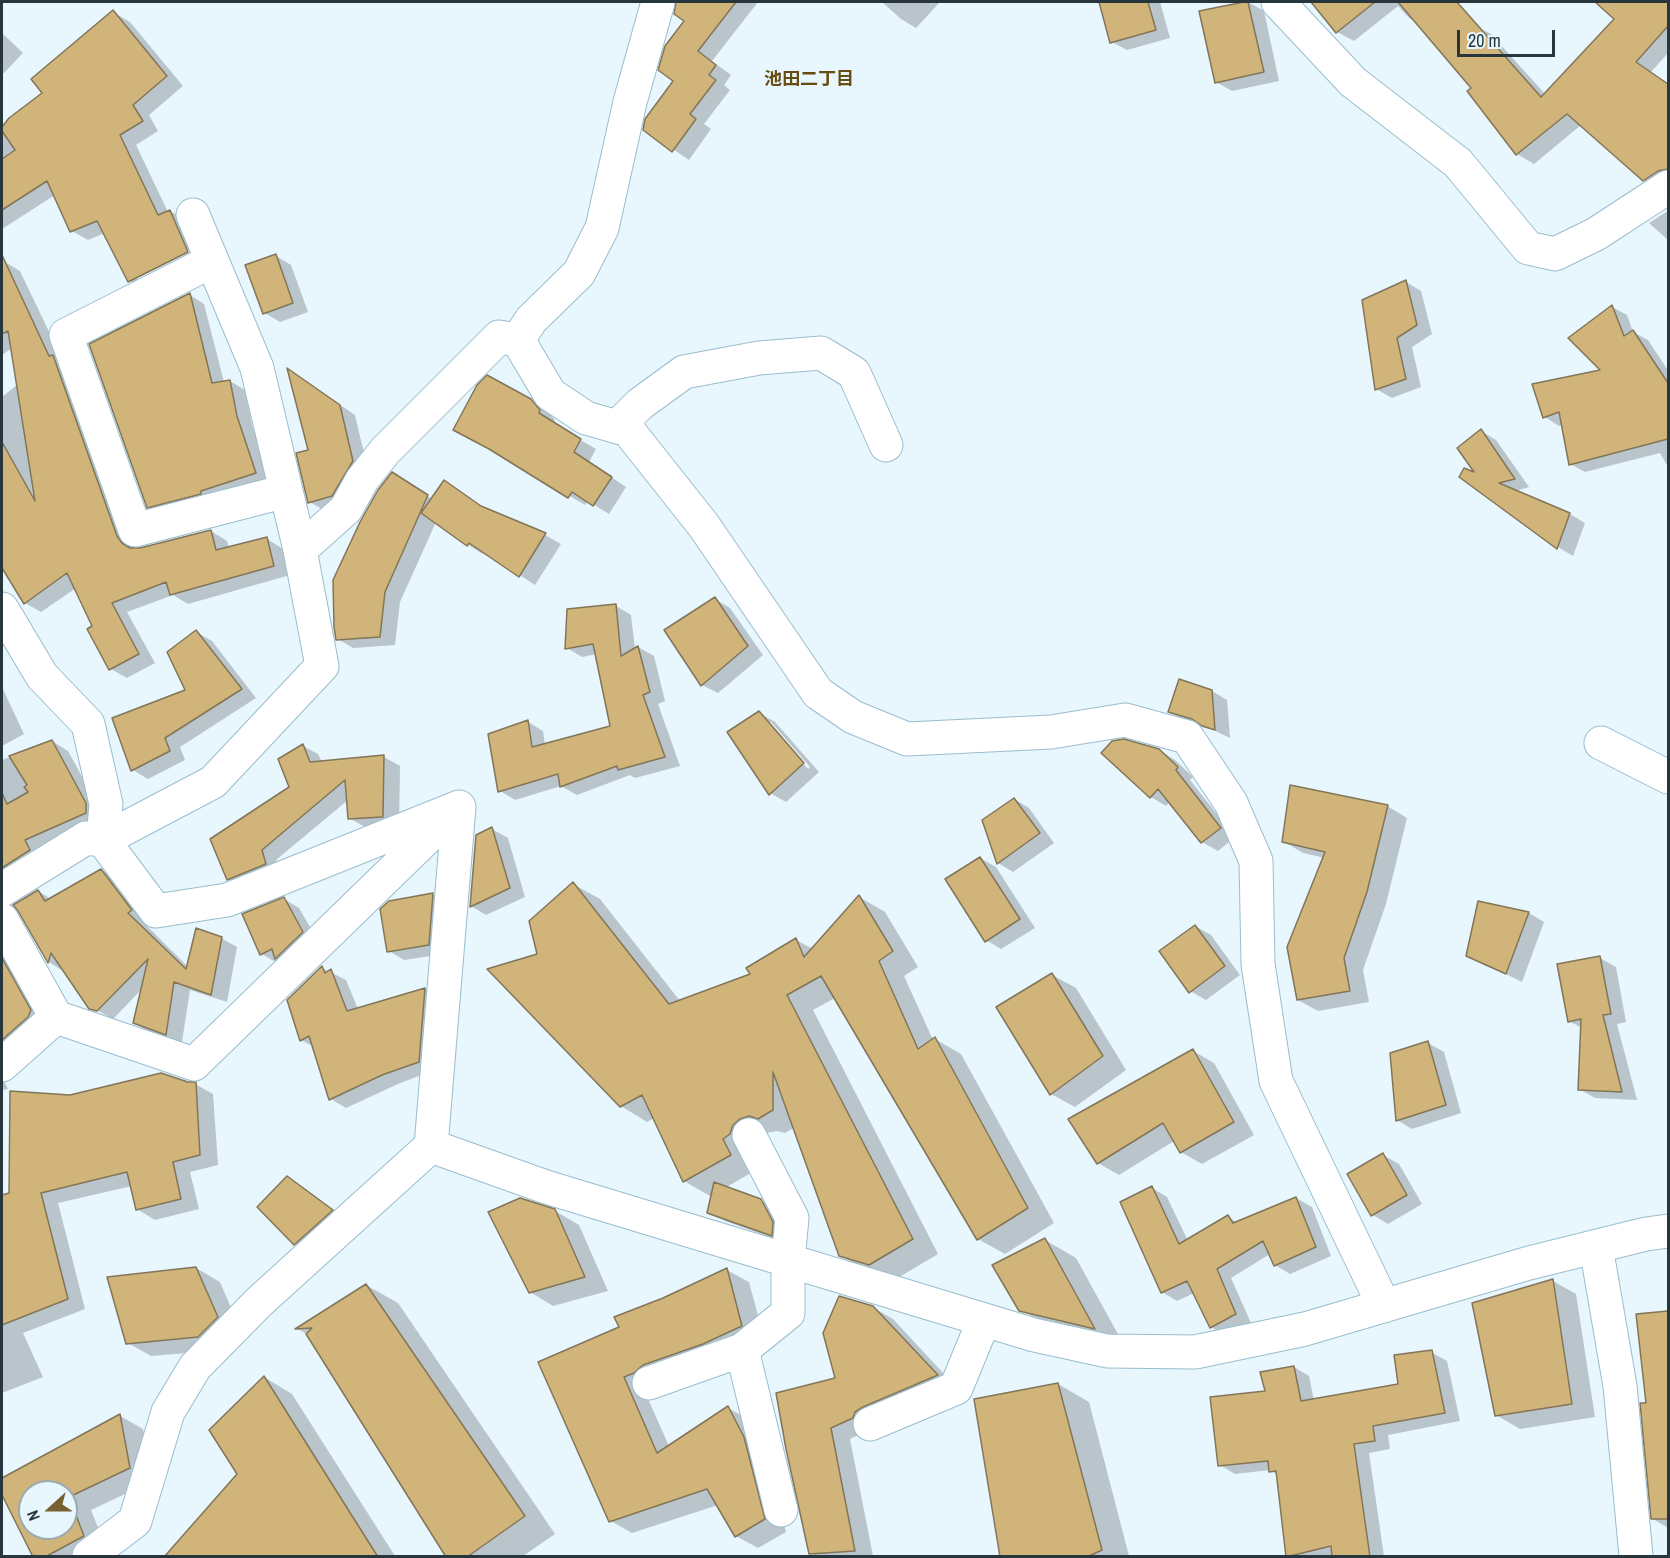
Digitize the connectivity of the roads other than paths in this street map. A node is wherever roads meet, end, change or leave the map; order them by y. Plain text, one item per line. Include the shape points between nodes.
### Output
1 (658, 2) edge
2 (1278, 2) edge
3 (1668, 187) edge
4 (193, 215) dead end
5 (213, 261) junction
6 (518, 340) junction
7 (617, 427) junction
8 (886, 445) dead end
9 (286, 491) junction
10 (300, 550) junction
11 (2, 609) edge
12 (1601, 742) dead end
13 (1668, 777) edge
14 (459, 807) junction
15 (103, 840) junction
16 (2, 890) edge
17 (2, 920) edge
18 (56, 1017) junction
19 (2, 1065) edge
20 (749, 1135) dead end
21 (431, 1146) junction
22 (1668, 1231) edge
23 (1596, 1247) junction
24 (788, 1261) junction
25 (1384, 1306) junction
26 (984, 1320) junction
27 (742, 1350) junction
28 (649, 1383) dead end
29 (870, 1424) dead end
30 (781, 1510) dead end
31 (89, 1557) edge
32 (1636, 1557) edge

1 - 6 street via 630,102 602,228 579,273 531,320
2 - 3 street via 1353,82 1458,163 1528,248 1555,254 1596,234
4 - 5 street
5 - 9 street via 257,368
5 - 9 street via 66,335 135,530
6 - 7 street via 550,394 586,418
6 - 10 street via 499,338 386,452 362,480 346,509
7 - 8 street via 640,404 684,372 759,358 821,353 854,374
7 - 25 street via 628,430 704,526 818,693 853,717 907,739 1051,732 1125,720 1186,737 1231,803 1256,861 1257,964 1276,1081
9 - 10 street
10 - 15 street via 322,666 213,782
11 - 15 street via 42,676 88,724 106,804
12 - 13 street
14 - 15 street via 227,900 156,911
14 - 18 street via 195,1064
14 - 21 street
15 - 16 street via 86,838
17 - 18 street
18 - 19 street
20 - 24 street via 792,1218
21 - 24 street via 546,1187
21 - 31 street via 259,1302 195,1367 168,1412 135,1521
22 - 23 street
23 - 25 street
23 - 32 street via 1620,1386
24 - 26 street
24 - 27 street via 788,1313
25 - 26 street via 1305,1329 1195,1352 1107,1351
26 - 29 street via 956,1388
27 - 28 street
27 - 30 street

